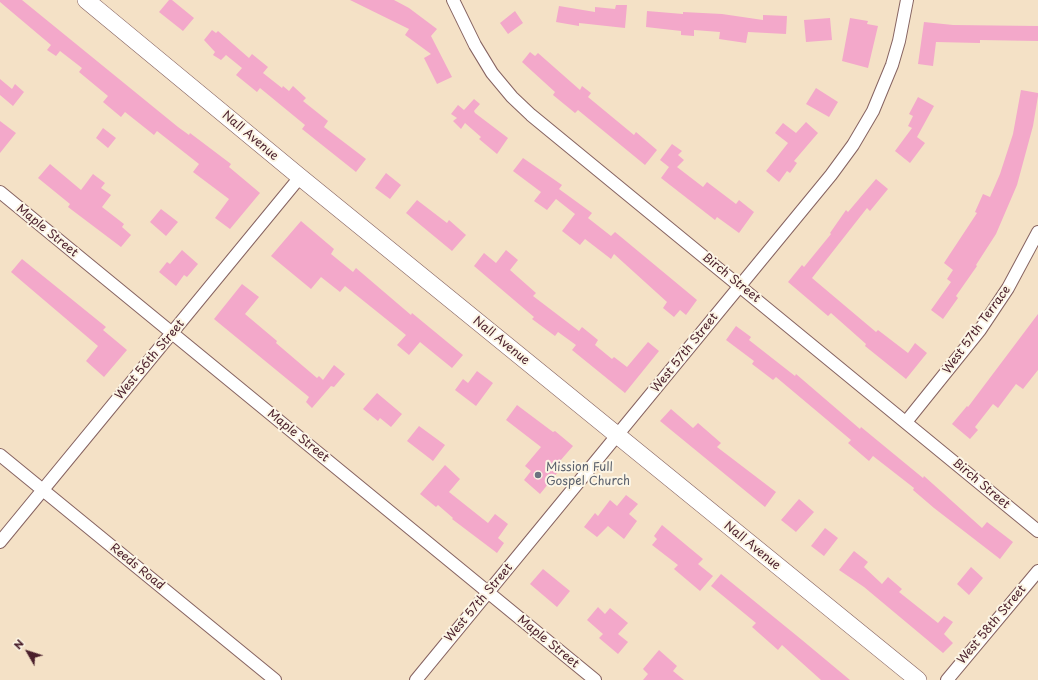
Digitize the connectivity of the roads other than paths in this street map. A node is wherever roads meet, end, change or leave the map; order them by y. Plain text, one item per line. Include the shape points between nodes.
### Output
1 (86, 0) edge
2 (453, 0) edge
3 (907, 0) edge
4 (300, 177) junction
5 (0, 192) edge
6 (1038, 232) edge
7 (740, 285) junction
8 (173, 334) junction
9 (906, 422) junction
10 (616, 436) junction
11 (0, 455) edge
12 (43, 490) junction
13 (1038, 531) edge
14 (0, 542) edge
15 (1038, 571) edge
16 (488, 593) junction
17 (275, 680) edge
18 (416, 680) edge
19 (595, 680) edge
20 (918, 680) edge
21 (947, 680) edge

1 - 4 street, Nall Avenue
2 - 7 street, Birch Street via 492,73 512,97
3 - 7 street, West 57th Street via 892,65 865,125 831,175
4 - 8 street, West 56th Street
4 - 10 street, Nall Avenue
5 - 8 street, Maple Street
6 - 9 street, West 57th Terrace via 1008,288 980,330
7 - 9 street, Birch Street
7 - 10 street, West 57th Street
8 - 12 street, West 56th Street
8 - 16 street, Maple Street
9 - 13 street, Birch Street
10 - 16 street, West 57th Street
10 - 20 street, Nall Avenue
11 - 12 street, Reeds Road
12 - 14 street, West 56th Street
12 - 17 street, Reeds Road
15 - 21 street, West 58th Street
16 - 18 street, West 57th Street
16 - 19 street, Maple Street

